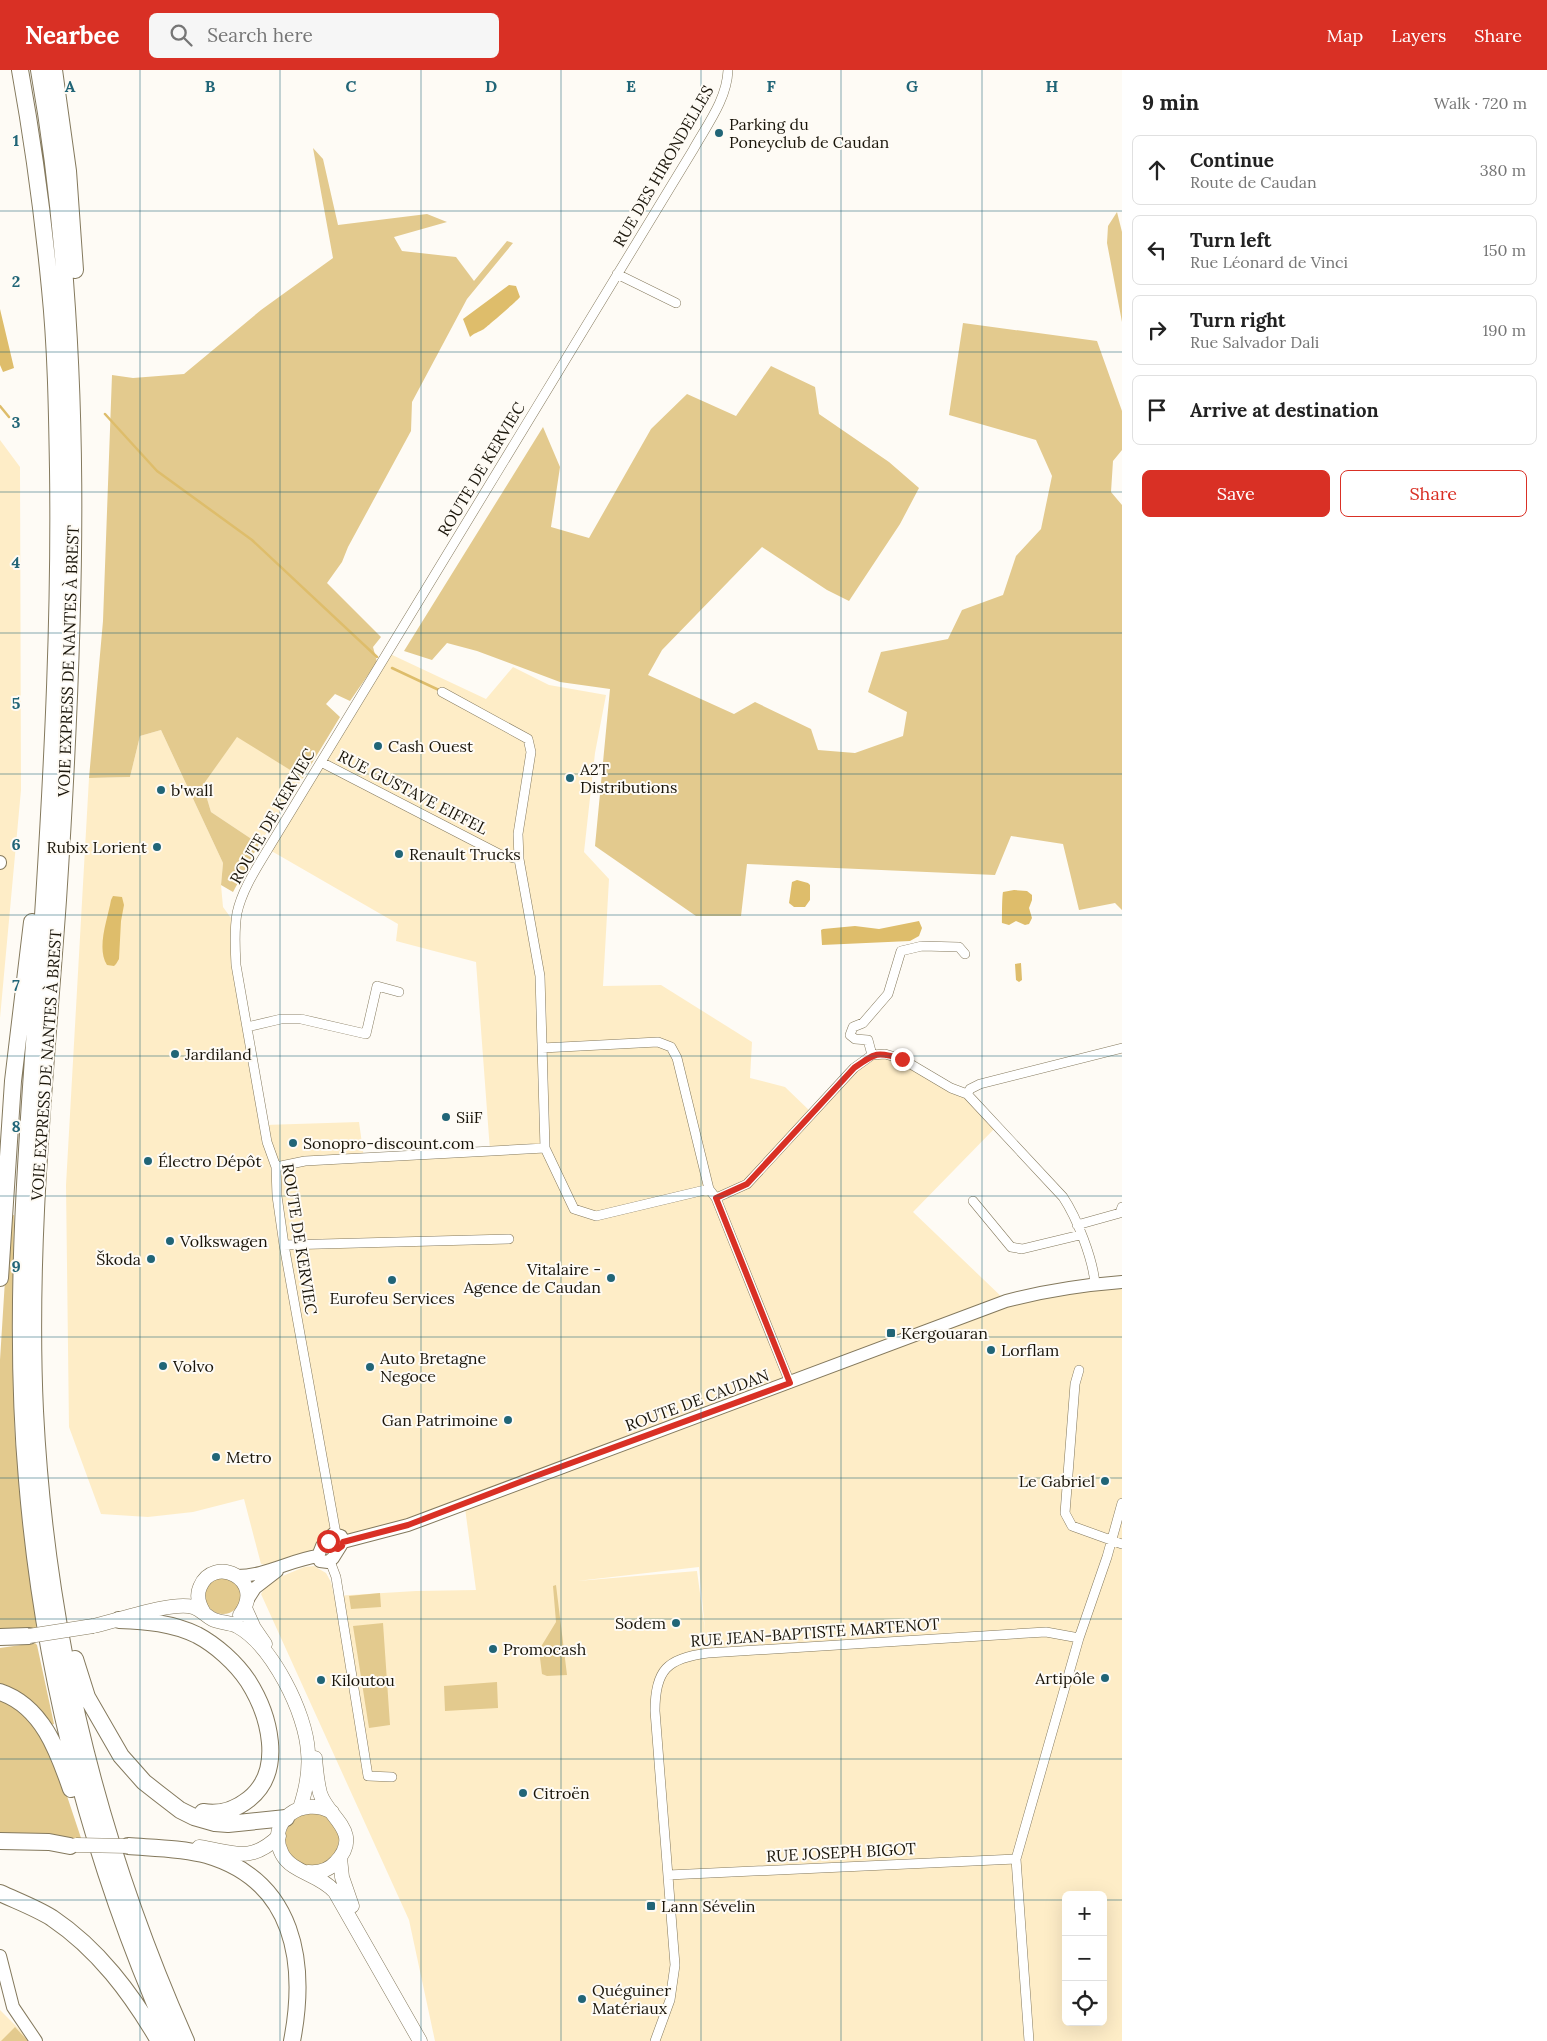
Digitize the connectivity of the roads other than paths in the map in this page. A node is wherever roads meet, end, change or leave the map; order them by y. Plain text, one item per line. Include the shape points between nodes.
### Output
1 (20, 70) edge
2 (39, 70) edge
3 (54, 70) edge
4 (728, 70) edge
5 (617, 274) junction
6 (676, 303) dead end
7 (70, 359) junction
8 (442, 692) dead end
9 (321, 762) junction
10 (49, 789) junction
11 (519, 859) junction
12 (965, 954) dead end
13 (399, 992) dead end
14 (247, 1027) junction
15 (542, 1048) junction
16 (1122, 1048) edge
17 (872, 1055) junction
18 (967, 1094) junction
19 (545, 1148) junction
20 (276, 1167) junction
21 (710, 1189) junction
22 (37, 1193) junction
23 (716, 1198) junction
24 (973, 1201) dead end
25 (1122, 1206) edge
26 (1079, 1230) junction
27 (509, 1239) dead end
28 (284, 1245) junction
29 (0, 1278) edge
30 (1122, 1282) edge
31 (1095, 1284) junction
32 (1078, 1370) dead end
33 (790, 1383) junction
34 (1122, 1503) edge
35 (337, 1540) junction
36 (1111, 1540) junction
37 (1122, 1544) edge
38 (319, 1553) junction
39 (331, 1560) junction
40 (281, 1568) junction
41 (237, 1576) junction
42 (247, 1603) junction
43 (204, 1613) junction
44 (119, 1620) junction
45 (225, 1621) junction
46 (30, 1636) junction
47 (0, 1637) edge
48 (1079, 1638) junction
49 (0, 1644) edge
50 (0, 1692) edge
51 (87, 1697) junction
52 (392, 1777) dead end
53 (300, 1808) junction
54 (332, 1812) junction
55 (286, 1818) junction
56 (279, 1836) junction
57 (0, 1841) edge
58 (0, 1845) edge
59 (73, 1845) junction
60 (128, 1846) junction
61 (340, 1858) junction
62 (1016, 1859) junction
63 (307, 1872) junction
64 (668, 1875) junction
65 (109, 1881) junction
66 (0, 1893) edge
67 (0, 1956) edge
68 (36, 2041) edge
69 (159, 2041) edge
70 (171, 2041) edge
71 (186, 2041) edge
72 (292, 2041) edge
73 (420, 2041) edge
74 (425, 2041) edge
75 (654, 2041) edge
76 (1029, 2041) edge

1 - 10 highway, VOIE EXPRESS DE NANTES À BREST via 51,289 54,352 57,604
2 - 7 highway, VOIE EXPRESS DE NANTES À BREST via 59,215
3 - 7 highway via 68,171 73,240 77,334
4 - 5 street, RUE DES HIRONDELLES via 728,80 717,108
5 - 6 street
5 - 9 street, ROUTE DE KERVIEC
7 - 22 highway, VOIE EXPRESS DE NANTES À BREST via 73,542 68,719
8 - 11 street via 528,739 531,752 518,834
9 - 11 street, RUE GUSTAVE EIFFEL via 501,855
9 - 14 street, ROUTE DE KERVIEC via 251,878 237,912 236,965
10 - 29 highway via 43,812 13,1081
10 - 65 highway, VOIE EXPRESS DE NANTES À BREST via 21,1268 24,1437 30,1518 51,1661 78,1775
11 - 15 street via 540,976
12 - 17 street via 959,947 922,946 901,951 888,994 863,1023 853,1028 850,1035 855,1039 868,1040
13 - 14 street via 377,986 366,1034 301,1019
14 - 20 street, ROUTE DE KERVIEC via 267,1142
15 - 19 street
15 - 21 street via 658,1042 671,1047 677,1058
16 - 18 street via 980,1084
17 - 18 street via 885,1054 902,1059 950,1088
17 - 23 street via 854,1068 747,1184
18 - 26 street via 1063,1196
19 - 20 street via 305,1161
19 - 21 street via 574,1209 596,1216
20 - 28 street, ROUTE DE KERVIEC via 276,1196
21 - 23 street
22 - 51 highway via 43,1215 43,1360 59,1576 74,1657
22 - 71 highway, VOIE EXPRESS DE NANTES À BREST via 36,1412 42,1495 62,1647 86,1757 115,1858 160,1982
23 - 33 street
24 - 26 street via 1011,1247 1022,1249
25 - 26 street via 1120,1213
26 - 31 street via 1090,1258
27 - 28 street
28 - 35 street, ROUTE DE KERVIEC
30 - 31 street, ROUTE DE CAUDAN
31 - 33 street, ROUTE DE CAUDAN via 1006,1301
32 - 36 street via 1065,1513 1072,1526
33 - 35 street, ROUTE DE CAUDAN via 408,1525
34 - 36 street
35 - 38 street
35 - 39 street
36 - 37 street
36 - 48 street
38 - 39 street via 322,1562
38 - 40 street
39 - 52 street via 368,1776
40 - 41 street
40 - 42 street via 255,1588
41 - 42 main road via 247,1588
41 - 43 main road via 221,1572 206,1578 198,1598
42 - 45 main road via 236,1618
42 - 54 main road via 254,1628 286,1674 300,1701 311,1734 320,1793
43 - 44 main road via 186,1606
43 - 45 main road via 214,1620
44 - 46 main road, bridge
44 - 51 highway via 166,1624 184,1630 212,1644 236,1667 255,1693 267,1725 271,1756 262,1783 253,1796 225,1812 212,1814 184,1807 135,1766
45 - 53 main road via 239,1627 269,1658 295,1703 306,1736 309,1760
46 - 47 highway
46 - 49 main road
48 - 62 street
48 - 64 street, RUE JEAN-BAPTISTE MARTENOT via 1046,1632 970,1635 708,1652 686,1655 673,1662 661,1673 655,1690
50 - 65 highway via 26,1707 47,1730 64,1767 95,1863
51 - 55 highway via 121,1756 180,1810 205,1821 228,1824
53 - 54 main road via 317,1806
53 - 55 main road
54 - 61 main road via 341,1822 345,1834
55 - 56 main road
56 - 60 main road via 256,1853 243,1854 178,1845
56 - 63 main road via 280,1849 286,1860
57 - 59 highway
58 - 59 main road via 48,1848
59 - 60 main road, bridge
60 - 72 highway via 208,1856 247,1875 269,1894 292,1936 297,1958 298,2001
61 - 63 main road via 329,1868
61 - 74 main road via 350,1904
62 - 64 street, RUE JOSEPH BIGOT
62 - 76 street
63 - 73 main road via 335,1892
64 - 75 street, RUE JEAN-BAPTISTE MARTENOT via 674,1983
65 - 70 highway, VOIE EXPRESS DE NANTES À BREST
66 - 69 highway via 51,1918 82,1941 107,1966
67 - 68 street via 12,2007

